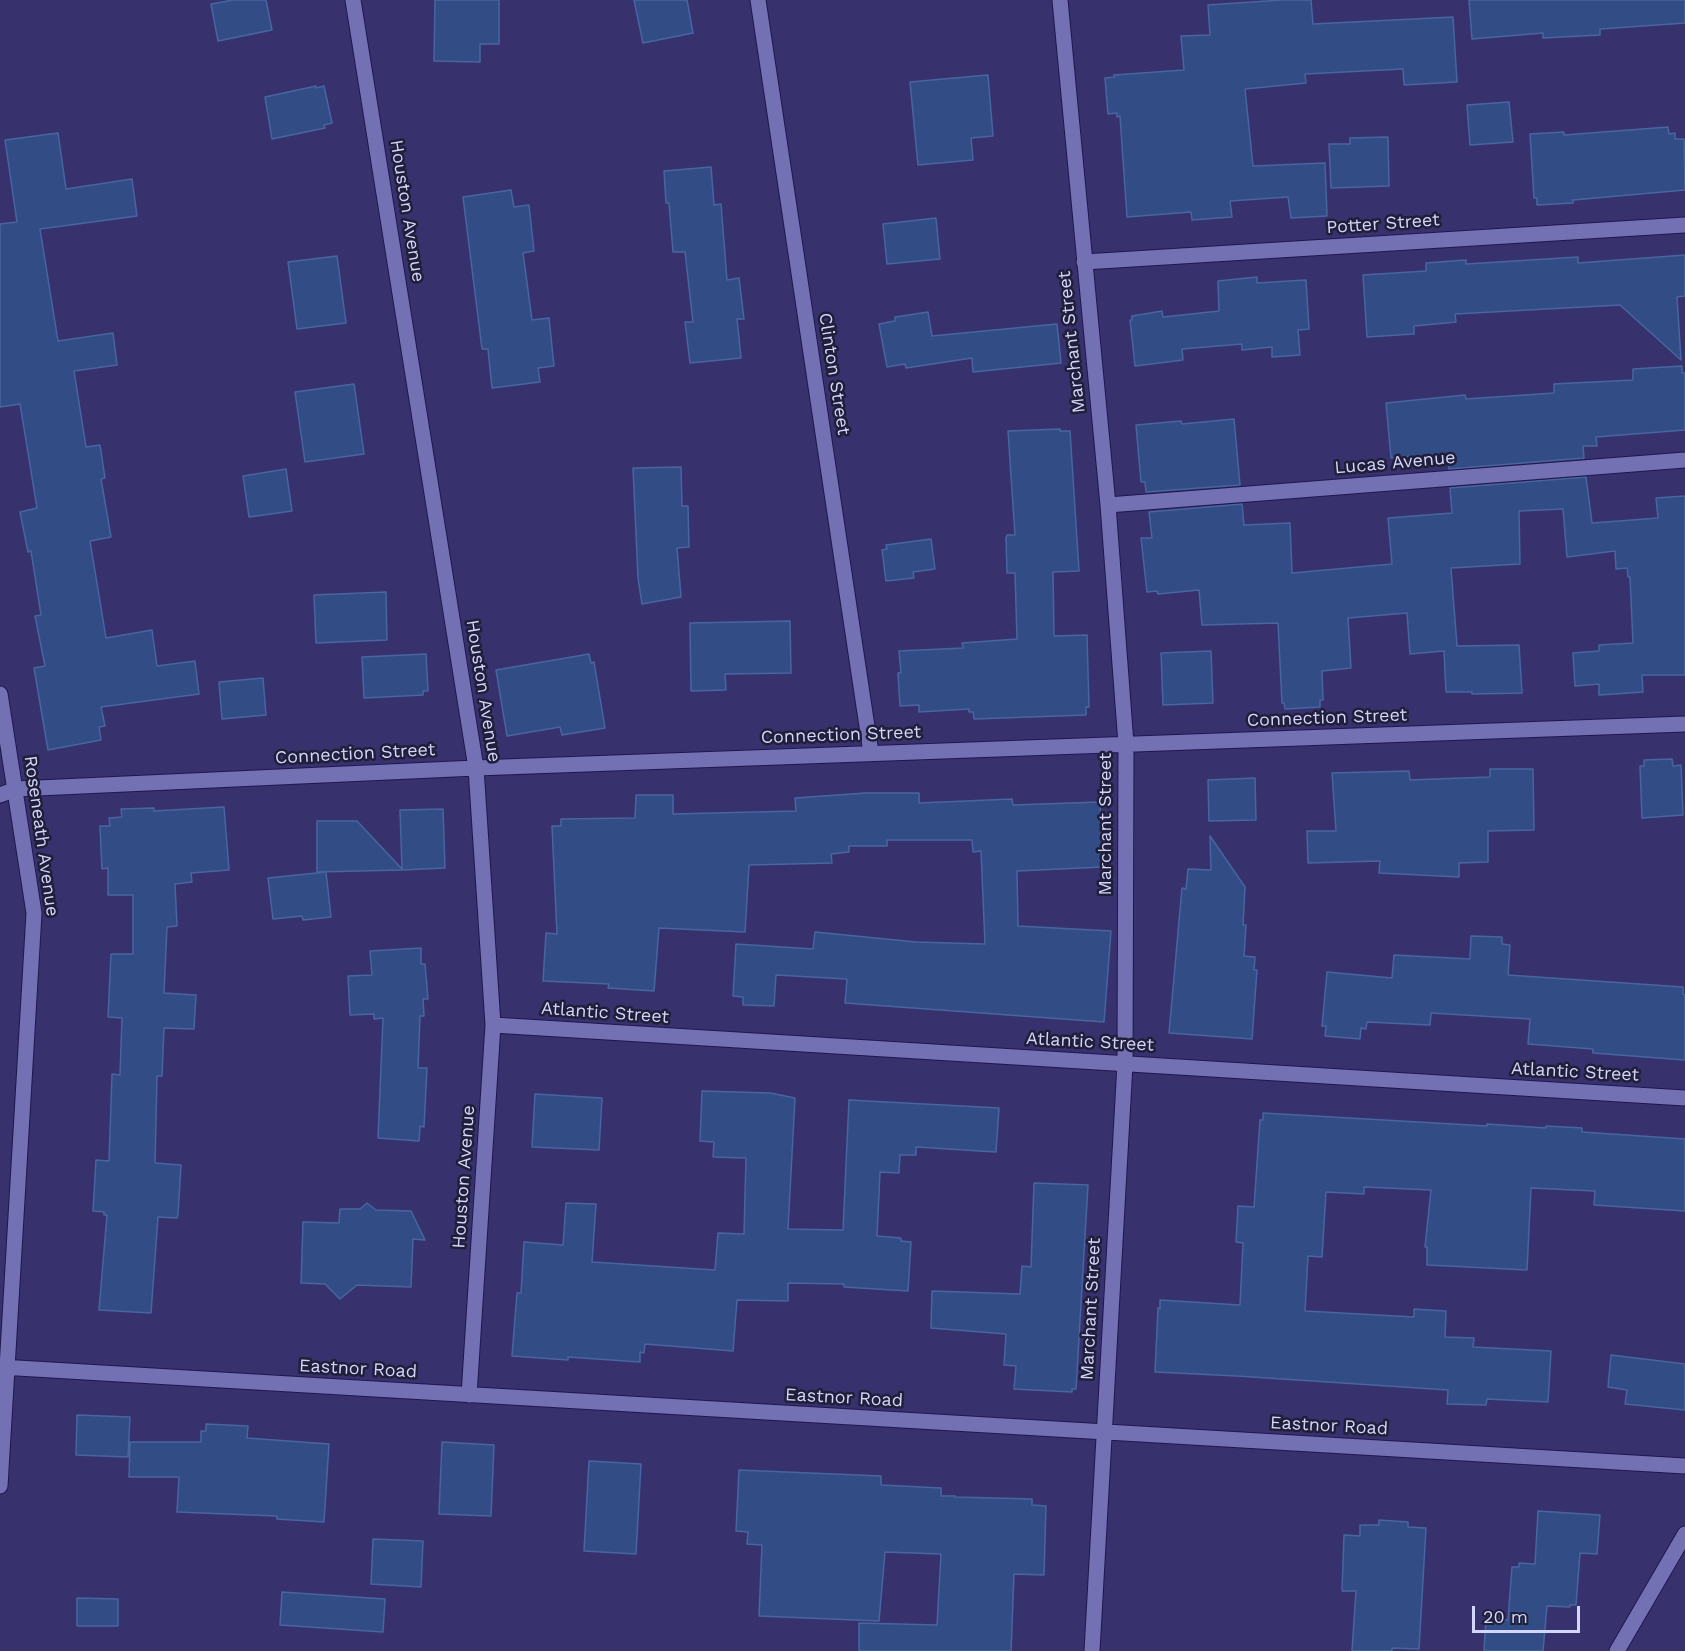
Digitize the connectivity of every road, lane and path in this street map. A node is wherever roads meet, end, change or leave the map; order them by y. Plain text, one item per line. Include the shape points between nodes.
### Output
1 (353, 0) edge
2 (758, 0) edge
3 (1060, 0) edge
4 (1685, 225) edge
5 (1084, 262) junction
6 (1685, 460) edge
7 (1108, 505) junction
8 (0, 694) edge
9 (1685, 724) edge
10 (1126, 744) junction
11 (871, 753) junction
12 (476, 768) junction
13 (16, 789) junction
14 (0, 795) edge
15 (493, 1025) junction
16 (1125, 1064) junction
17 (1685, 1098) edge
18 (3, 1367) edge
19 (469, 1395) junction
20 (1104, 1432) junction
21 (1685, 1466) edge
22 (0, 1486) edge
23 (1685, 1534) edge
24 (1092, 1651) edge
25 (1617, 1651) edge

1 - 12 street, Houston Avenue
2 - 11 street, Clinton Street
3 - 5 street, Marchant Street
4 - 5 street, Potter Street
5 - 7 street, Marchant Street
6 - 7 street, Lucas Avenue
7 - 10 street, Marchant Street
8 - 13 street, Roseneath Avenue
9 - 10 street, Connection Street
10 - 11 street, Connection Street
10 - 16 street, Marchant Street
11 - 12 street, Connection Street
12 - 13 street, Connection Street
12 - 15 street, Houston Avenue
13 - 14 street, Connection Street
13 - 18 street, Roseneath Avenue via 34,913
15 - 16 street, Atlantic Street
15 - 19 street, Houston Avenue
16 - 17 street, Atlantic Street
16 - 20 street, Marchant Street
18 - 19 street, Eastnor Road
18 - 22 street, Roseneath Avenue
19 - 20 street, Eastnor Road
20 - 21 street, Eastnor Road
20 - 24 street, Marchant Street
23 - 25 street

